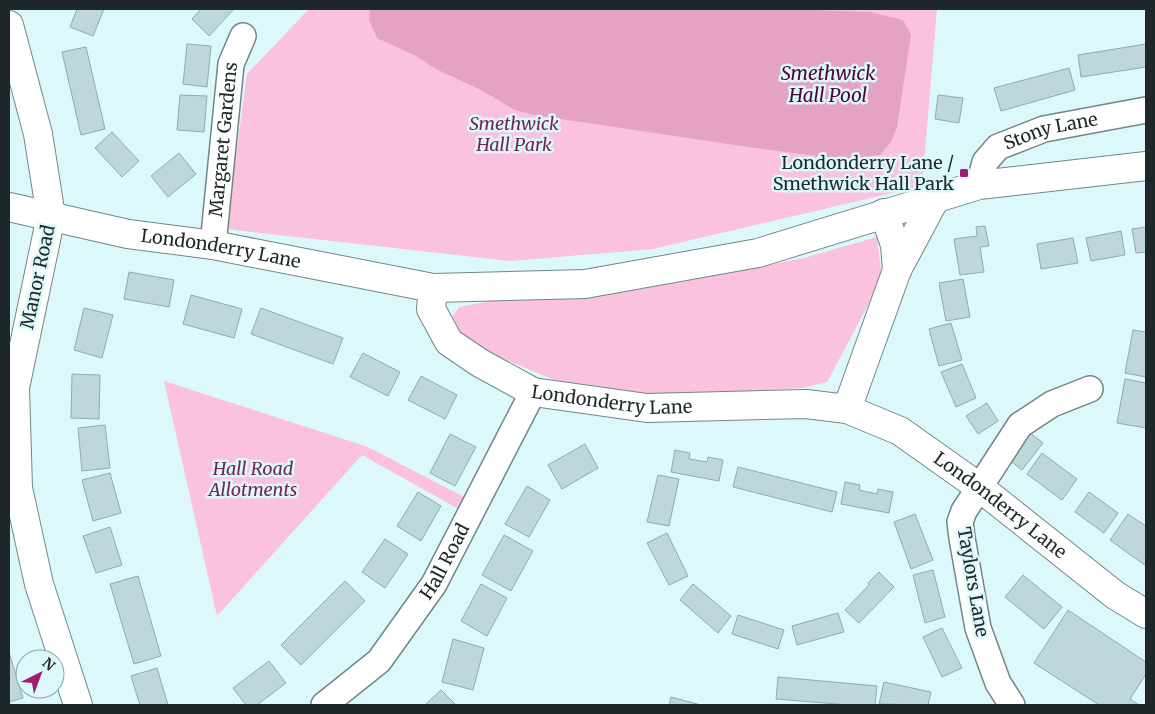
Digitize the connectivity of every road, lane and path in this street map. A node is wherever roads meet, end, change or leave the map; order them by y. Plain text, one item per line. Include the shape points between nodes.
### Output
1 (9, 25) edge
2 (243, 36) dead end
3 (1146, 110) edge
4 (1146, 166) edge
5 (980, 186) junction
6 (935, 199) junction
7 (9, 207) edge
8 (884, 213) junction
9 (51, 216) junction
10 (213, 245) junction
11 (897, 270) junction
12 (433, 288) junction
13 (1090, 389) dead end
14 (12, 391) edge
15 (533, 392) junction
16 (847, 409) junction
17 (980, 487) junction
18 (1146, 614) edge
19 (78, 705) edge
20 (324, 705) edge
21 (1012, 705) edge

1 - 9 street, Manor Road via 38,134
2 - 10 street, Margaret Gardens via 231,64
3 - 5 street, Stony Lane via 1044,129 998,147 985,162
4 - 5 street, Stony Lane
5 - 6 street, Stony Lane
6 - 8 street, Londonderry Lane
6 - 11 street
7 - 9 street, Londonderry Lane
8 - 11 street via 895,245
8 - 12 street, Londonderry Lane via 758,252 585,284
9 - 10 street, Londonderry Lane via 128,234
9 - 14 street, Manor Road
10 - 12 street, Londonderry Lane
11 - 16 street
12 - 15 street, Londonderry Lane via 431,309 449,342
13 - 17 street, Taylors Lane via 1052,404 1020,425
14 - 19 street, Manor Road via 18,488 38,584
15 - 16 street, Londonderry Lane via 647,408 806,404
15 - 20 street, Hall Road via 434,584 379,661
16 - 17 street, Londonderry Lane via 900,431
17 - 18 street, Londonderry Lane via 1115,595
17 - 21 street, Taylors Lane via 960,522 962,538 978,628 998,683

